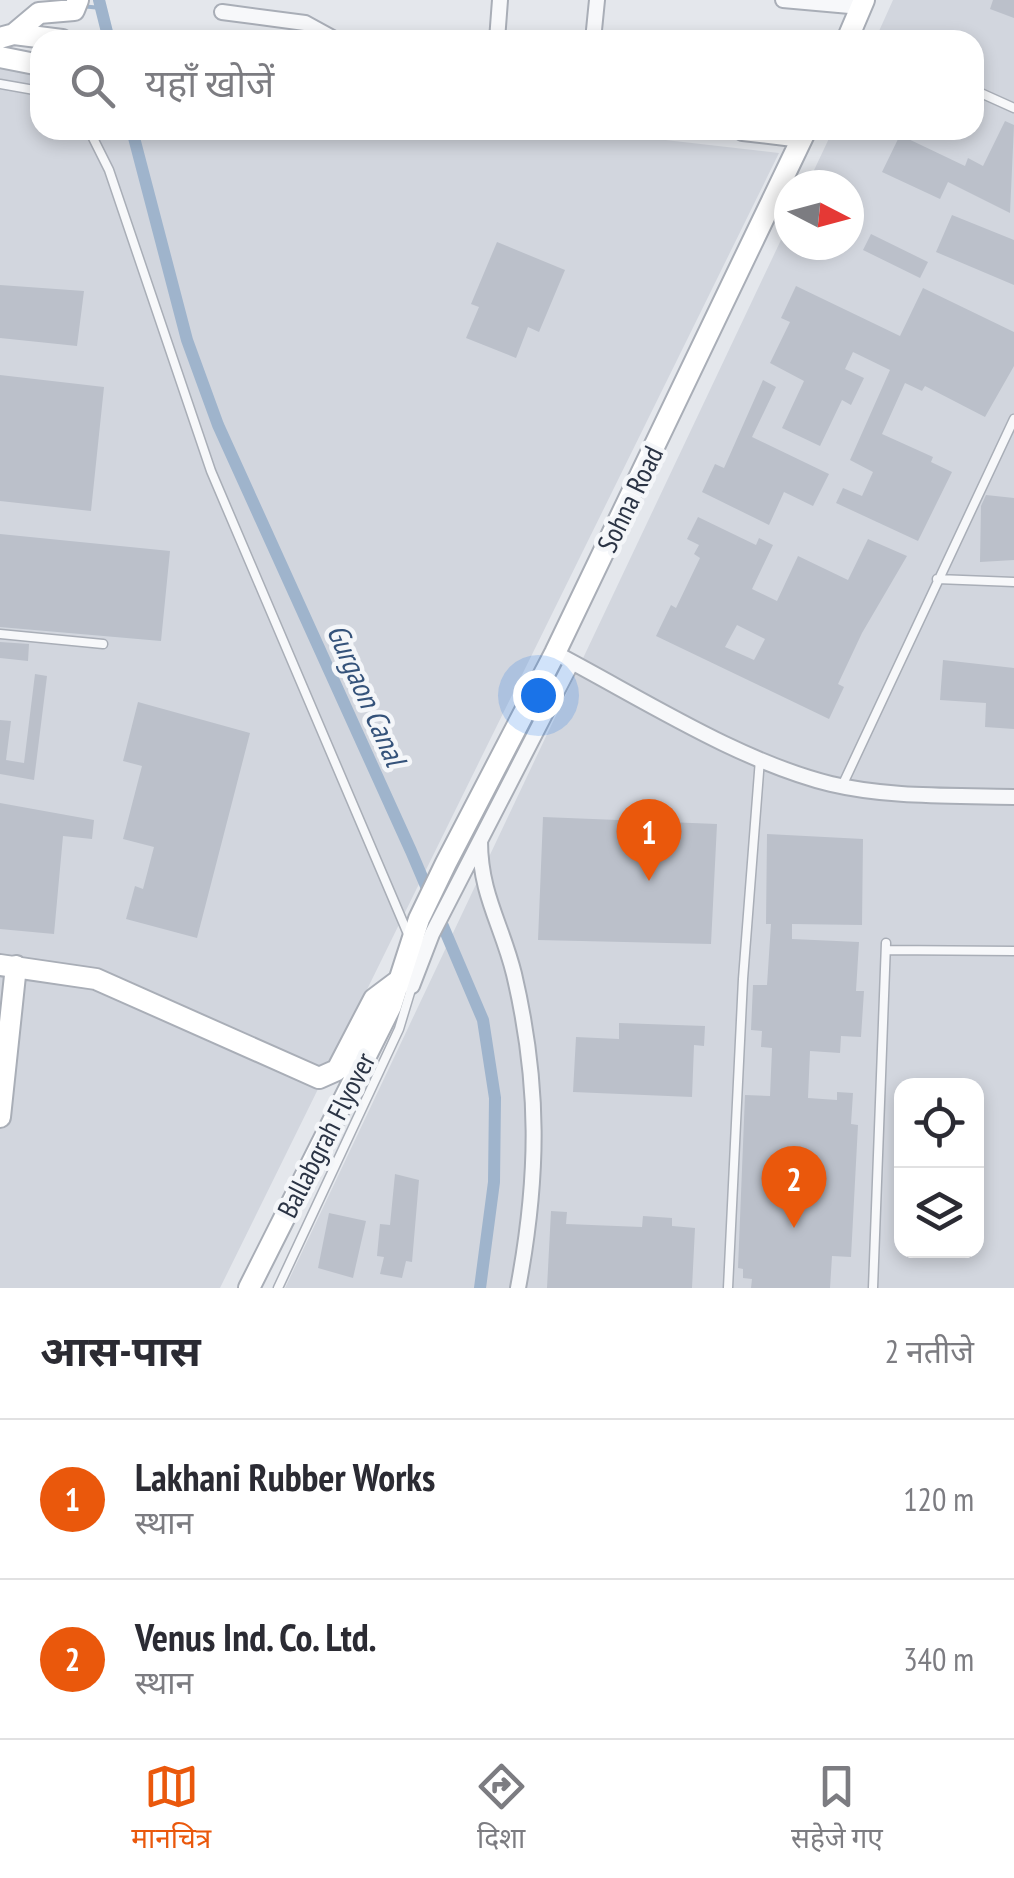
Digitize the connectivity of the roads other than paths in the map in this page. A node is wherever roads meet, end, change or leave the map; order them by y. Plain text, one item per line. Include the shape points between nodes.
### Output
1 (500, 0) edge
2 (597, 0) edge
3 (783, 0) edge
4 (833, 2) edge
5 (78, 4) edge
6 (863, 4) edge
7 (222, 12) dead end
8 (317, 30) edge
9 (498, 30) edge
10 (594, 30) edge
11 (857, 30) edge
12 (7, 36) edge
13 (0, 57) edge
14 (30, 64) edge
15 (0, 84) edge
16 (30, 89) edge
17 (984, 94) edge
18 (1014, 108) edge
19 (93, 140) edge
20 (801, 140) edge
21 (1014, 419) edge
22 (937, 579) junction
23 (1014, 582) edge
24 (0, 634) edge
25 (103, 644) dead end
26 (564, 658) junction
27 (760, 759) junction
28 (842, 786) junction
29 (1014, 797) edge
30 (480, 840) junction
31 (426, 926) junction
32 (412, 941) junction
33 (1014, 951) edge
34 (8, 965) edge
35 (405, 983) junction
36 (6, 1004) edge
37 (3, 1068) edge
38 (1, 1105) edge
39 (0, 1118) edge
40 (249, 1288) edge
41 (278, 1288) edge
42 (518, 1288) edge
43 (728, 1288) edge
44 (874, 1288) edge

1 - 9 street
2 - 10 street
3 - 4 street
4 - 6 street
5 - 12 main road via 39,13
6 - 11 main road
7 - 8 street
13 - 14 main road
15 - 16 lane
17 - 18 lane
19 - 32 lane via 211,472
20 - 26 main road, Sohna Road
21 - 22 lane
22 - 23 lane
22 - 28 lane
24 - 25 lane
26 - 27 street
26 - 30 street
26 - 31 main road, Sohna Road via 446,863
27 - 28 street
27 - 43 lane
28 - 29 street
30 - 31 street
30 - 42 street via 484,893 513,969 536,1094 536,1171
31 - 32 main road, Ballabgrah Flyover
31 - 35 street
32 - 35 main road, Ballabgrah Flyover
33 - 44 lane via 886,946
34 - 35 main road via 96,978 319,1078 337,1070 374,999
34 - 36 main road
35 - 40 main road, Ballabgrah Flyover
35 - 41 lane via 398,1029
36 - 37 main road
37 - 38 main road
38 - 39 main road

